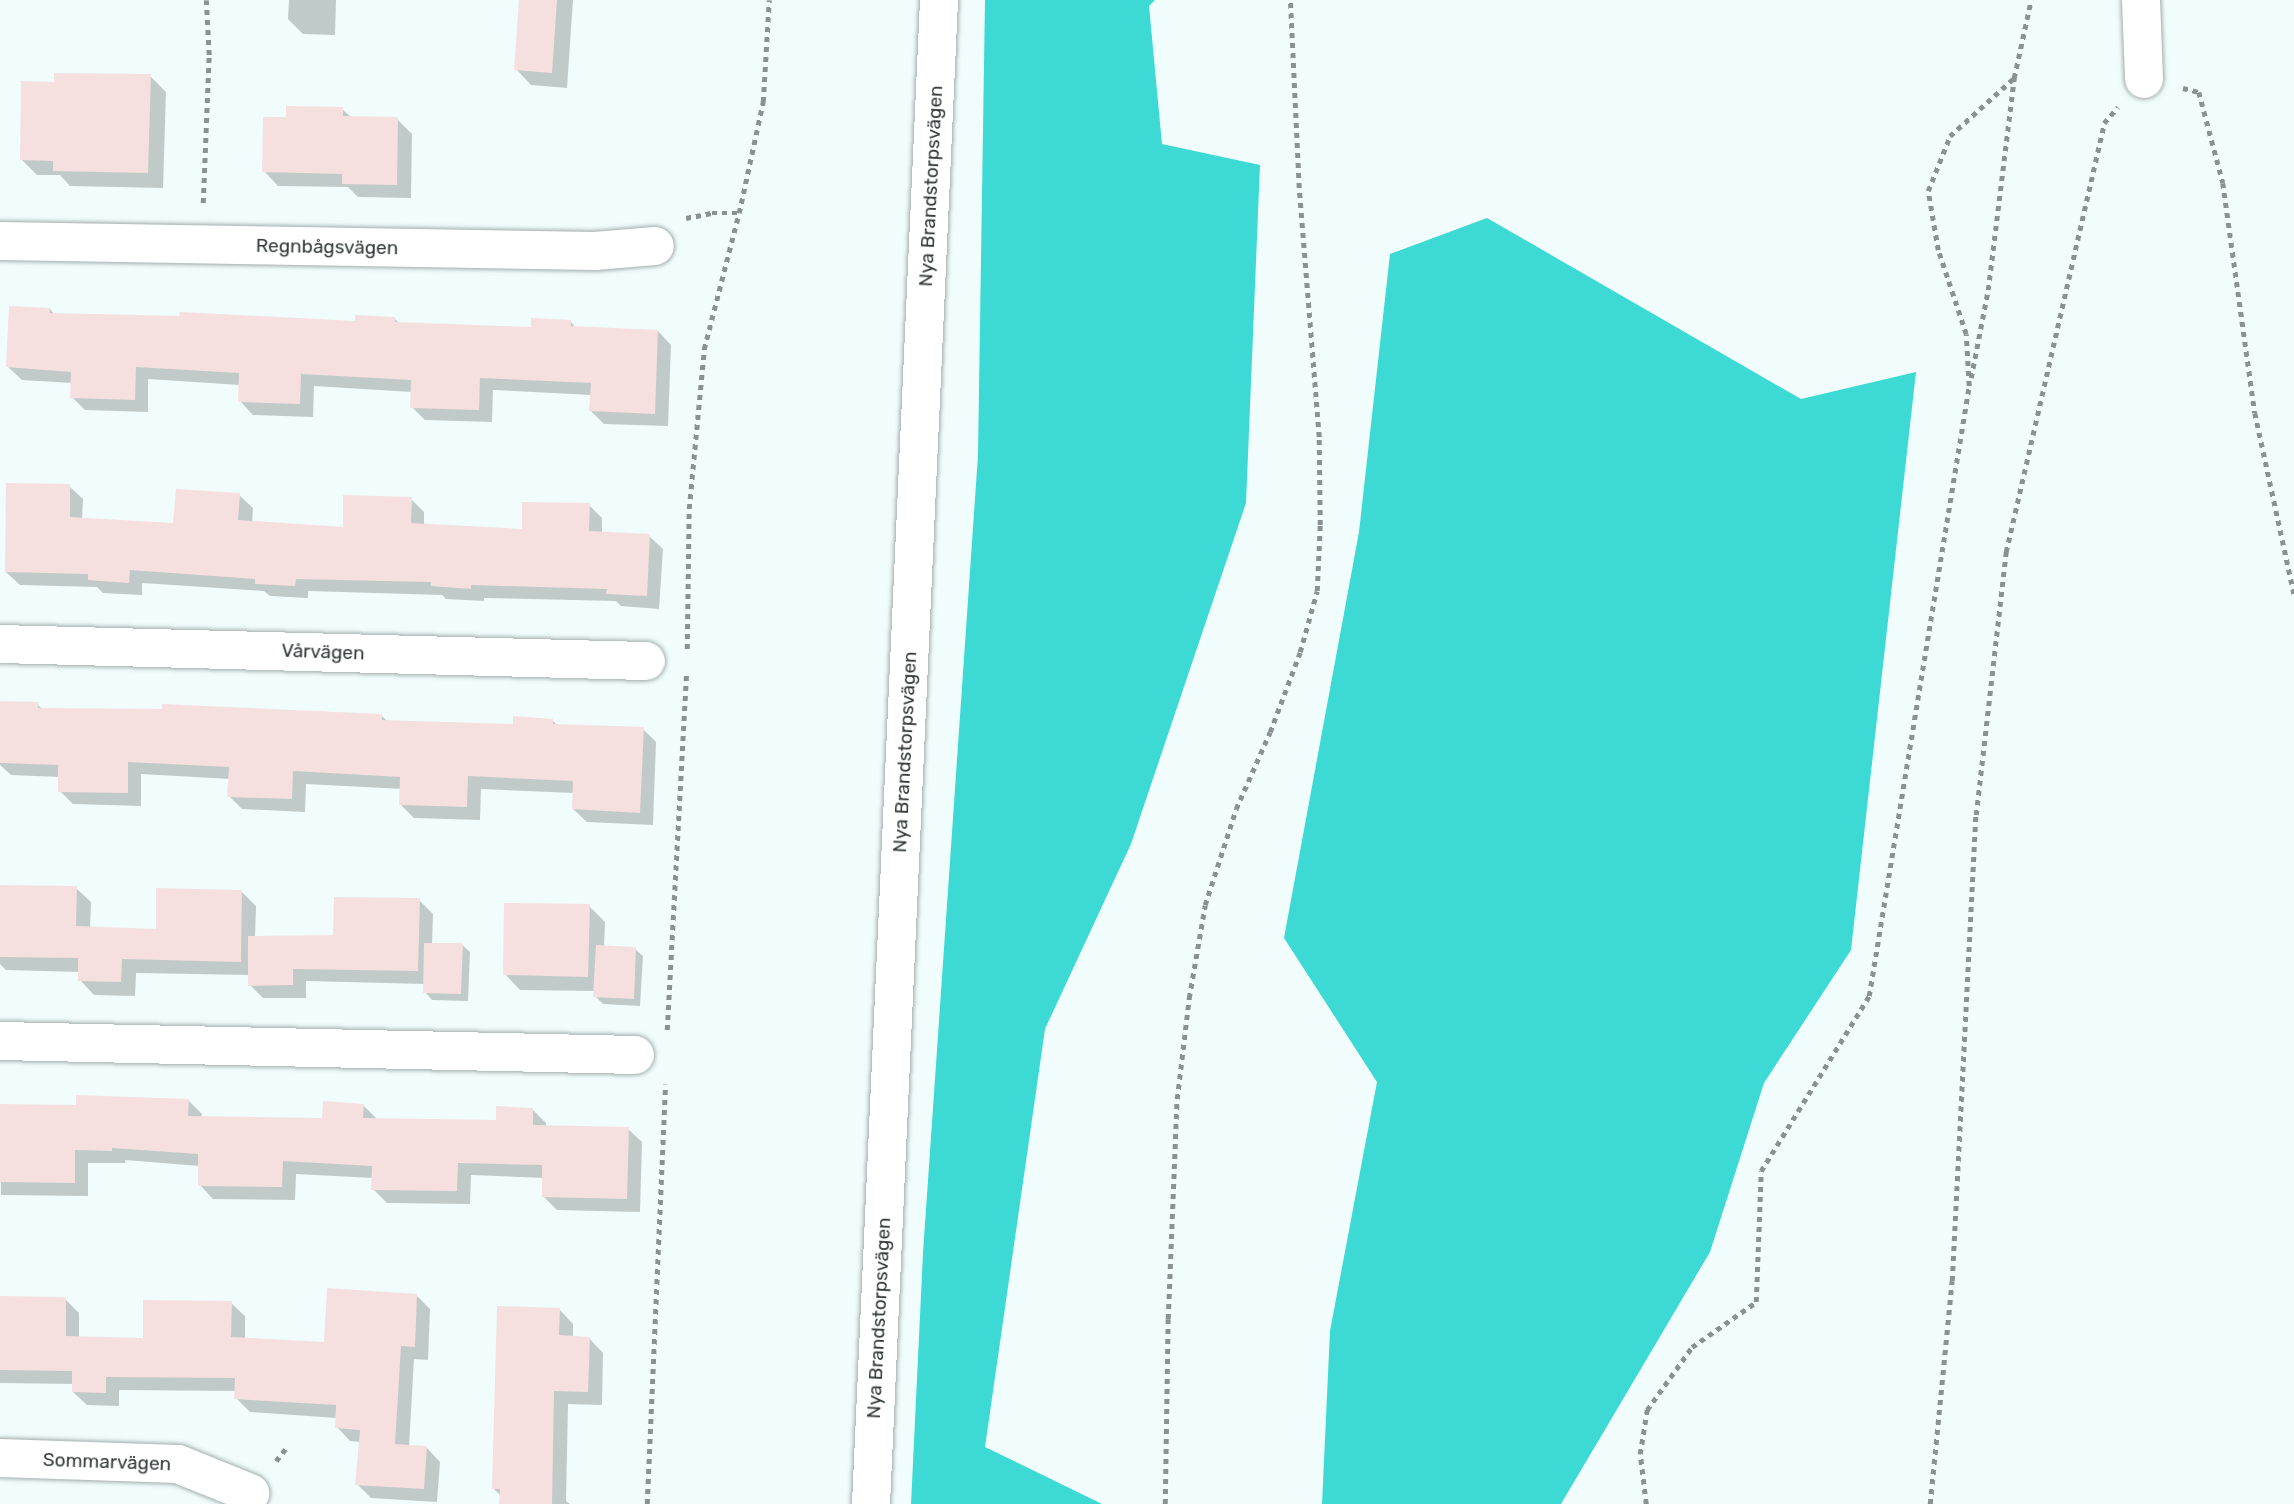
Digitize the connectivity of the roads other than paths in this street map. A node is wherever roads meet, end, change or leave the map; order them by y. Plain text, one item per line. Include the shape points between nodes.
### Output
1 (939, 0) edge
2 (2141, 0) edge
3 (2144, 79) road end
4 (0, 241) edge
5 (655, 246) road end
6 (0, 644) edge
7 (646, 661) dead end
8 (0, 1041) edge
9 (651, 1048) road end
10 (0, 1458) edge
11 (250, 1493) dead end
12 (871, 1504) edge

1 - 12 street, Nya Brandstorpsvägen
2 - 3 street
4 - 5 street, Regnbågsvägen via 595,251
6 - 7 street, Vårvägen
8 - 9 street
10 - 11 street, Sommarvägen via 178,1464

